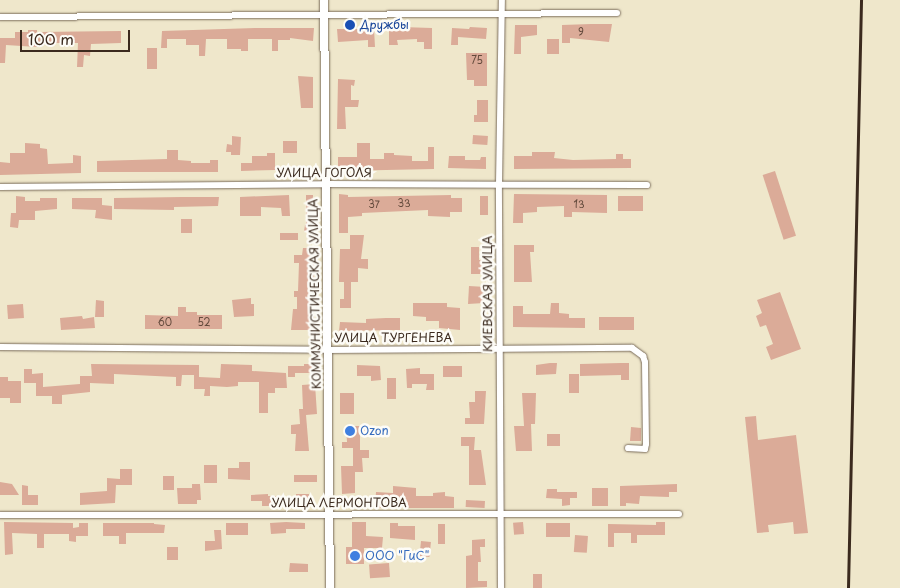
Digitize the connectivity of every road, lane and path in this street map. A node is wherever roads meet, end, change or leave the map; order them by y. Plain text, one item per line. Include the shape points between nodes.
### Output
1 (324, 0) edge
2 (502, 0) edge
3 (616, 13) dead end
4 (502, 14) junction
5 (324, 15) junction
6 (0, 17) edge
7 (324, 184) junction
8 (500, 184) junction
9 (647, 185) dead end
10 (0, 187) edge
11 (0, 347) edge
12 (500, 349) junction
13 (326, 350) junction
14 (628, 448) dead end
15 (329, 514) junction
16 (501, 514) junction
17 (679, 514) dead end
18 (0, 515) edge
19 (330, 588) edge
20 (501, 588) edge

1 - 5 street, КОММУНИСТИЧЕСКАЯ УЛИЦА
2 - 4 street, КИЕВСКАЯ УЛИЦА
3 - 4 street
4 - 5 street
4 - 8 street, КИЕВСКАЯ УЛИЦА
5 - 6 street
5 - 7 street, КОММУНИСТИЧЕСКАЯ УЛИЦА
7 - 8 street, УЛИЦА ГОГОЛЯ
7 - 10 street, УЛИЦА ГОГОЛЯ
7 - 13 street, КОММУНИСТИЧЕСКАЯ УЛИЦА
8 - 9 street, УЛИЦА ГОГОЛЯ
8 - 12 street, КИЕВСКАЯ УЛИЦА
11 - 13 street, УЛИЦА ТУРГЕНЕВА
12 - 13 street, УЛИЦА ТУРГЕНЕВА
12 - 14 street, УЛИЦА ТУРГЕНЕВА via 632,348 639,352 645,362 646,449
12 - 16 street, КИЕВСКАЯ УЛИЦА
13 - 15 street, КОММУНИСТИЧЕСКАЯ УЛИЦА
15 - 16 street, УЛИЦА ЛЕРМОНТОВА
15 - 18 street, УЛИЦА ЛЕРМОНТОВА
15 - 19 street, КОММУНИСТИЧЕСКАЯ УЛИЦА
16 - 17 street, УЛИЦА ЛЕРМОНТОВА
16 - 20 street, КИЕВСКАЯ УЛИЦА

